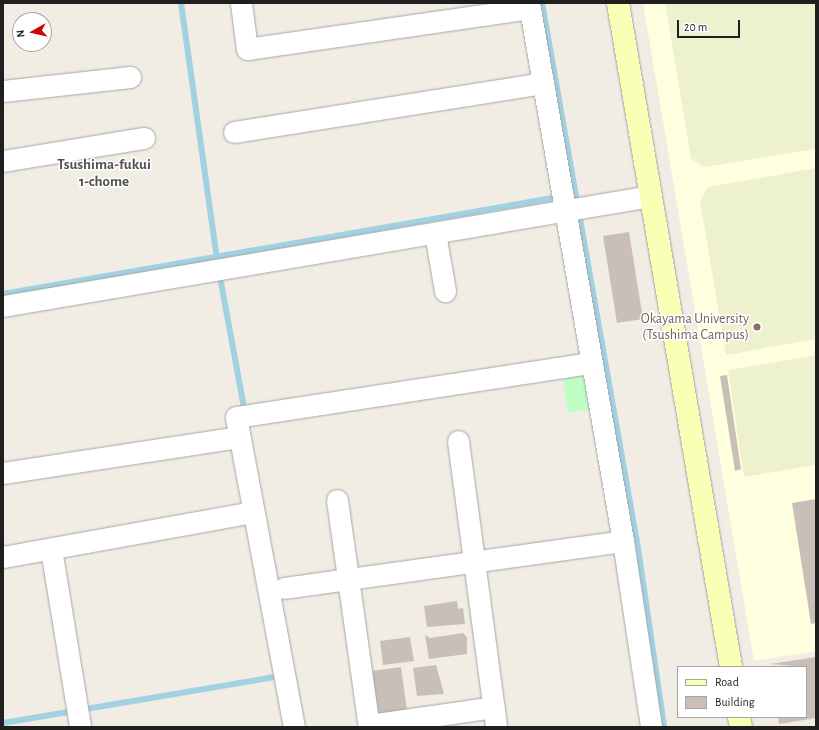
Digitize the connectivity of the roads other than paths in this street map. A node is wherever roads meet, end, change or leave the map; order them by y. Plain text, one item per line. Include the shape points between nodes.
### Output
1 (242, 3) edge
2 (618, 3) edge
3 (530, 5) edge
4 (130, 77) dead end
5 (543, 83) junction
6 (3, 91) edge
7 (234, 132) dead end
8 (144, 138) dead end
9 (3, 160) edge
10 (650, 196) junction
11 (574, 209) junction
12 (435, 233) junction
13 (445, 291) dead end
14 (3, 306) edge
15 (590, 363) junction
16 (239, 437) junction
17 (458, 441) dead end
18 (3, 473) edge
19 (337, 500) dead end
20 (252, 512) junction
21 (623, 541) junction
22 (51, 549) junction
23 (3, 557) edge
24 (475, 561) junction
25 (348, 579) junction
26 (284, 588) dead end
27 (731, 666) edge
28 (78, 716) edge
29 (495, 717) edge
30 (369, 726) edge
31 (294, 727) edge
32 (651, 727) edge

1 - 3 street via 247,49
2 - 10 street
3 - 5 street
4 - 6 street
5 - 7 street
5 - 11 street
8 - 9 street
10 - 11 street
10 - 27 street
11 - 12 street
11 - 15 street
12 - 13 street
12 - 14 street
15 - 16 street via 236,417
15 - 21 street
16 - 18 street
16 - 20 street
17 - 24 street
19 - 25 street
20 - 22 street
20 - 31 street
21 - 24 street
21 - 32 street
22 - 23 street
22 - 28 street
24 - 25 street
24 - 29 street
25 - 26 street
25 - 30 street
29 - 30 street

